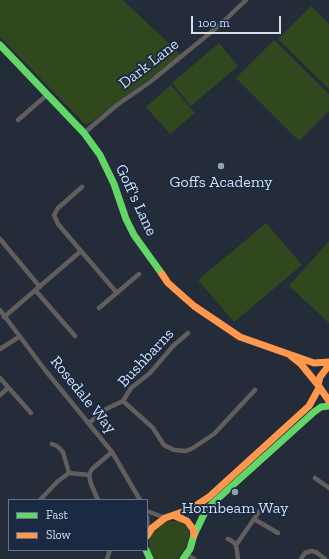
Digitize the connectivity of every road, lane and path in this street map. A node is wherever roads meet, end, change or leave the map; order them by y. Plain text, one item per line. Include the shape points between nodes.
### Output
1 (246, 0) edge
2 (0, 45) edge
3 (48, 94) junction
4 (18, 120) dead end
5 (84, 133) junction
6 (82, 187) dead end
7 (0, 239) edge
8 (80, 251) junction
9 (139, 274) dead end
10 (38, 289) junction
11 (117, 293) junction
12 (99, 308) dead end
13 (0, 310) edge
14 (4, 318) junction
15 (188, 333) dead end
16 (75, 336) dead end
17 (19, 337) junction
18 (0, 349) edge
19 (287, 352) junction
20 (329, 363) edge
21 (0, 378) edge
22 (319, 387) junction
23 (8, 388) junction
24 (255, 390) dead end
25 (0, 395) edge
26 (123, 401) junction
27 (329, 401) edge
28 (329, 406) edge
29 (31, 413) dead end
30 (89, 423) junction
31 (52, 444) dead end
32 (112, 452) junction
33 (69, 473) junction
34 (89, 475) junction
35 (315, 478) dead end
36 (329, 488) edge
37 (41, 499) edge
38 (98, 499) edge
39 (139, 499) edge
40 (261, 509) dead end
41 (148, 511) edge
42 (175, 516) junction
43 (165, 518) junction
44 (254, 519) junction
45 (148, 534) edge
46 (278, 534) dead end
47 (194, 535) junction
48 (228, 539) dead end
49 (236, 545) junction
50 (188, 558) edge
51 (238, 559) edge
52 (301, 559) edge
53 (325, 559) edge

1 - 5 street, Dark Lane via 213,31
2 - 3 main road, Goff's Lane
3 - 4 street
3 - 5 main road, Goff's Lane
5 - 19 main road, Goff's Lane via 114,184 134,235 168,283 194,306 240,337
6 - 8 street via 58,208 54,215 58,224
7 - 10 street
8 - 10 street
8 - 11 street
9 - 11 street
10 - 14 street
10 - 16 street
11 - 12 street
13 - 14 street, Rosedale Way
14 - 17 street, Rosedale Way
15 - 26 street, Bushbarns via 173,346 150,374 131,388
17 - 18 street
17 - 30 street, Rosedale Way
19 - 20 main road, Goff's Lane via 314,363
19 - 22 main road, Goff's Lane via 302,364
20 - 22 main road via 320,376
21 - 23 street
22 - 27 main road, Goff's Lane
22 - 42 main road via 309,406 209,497
23 - 25 street
23 - 29 street
24 - 26 street, Bushbarns via 214,434 193,448 182,451 164,445 153,428
26 - 30 street, Bushbarns via 106,409
28 - 47 main road via 321,407 314,412 213,503 205,512
30 - 32 street, Rosedale Way
31 - 33 street via 63,452
32 - 34 street via 92,469
32 - 39 street, Rosedale Way
33 - 34 street
33 - 37 street
34 - 38 street
35 - 36 street
40 - 44 street
41 - 43 street
42 - 43 main road
42 - 47 main road via 187,521
43 - 45 main road
44 - 46 street
44 - 49 street
47 - 50 main road
48 - 49 street
49 - 51 street
52 - 53 street via 305,553 311,551

